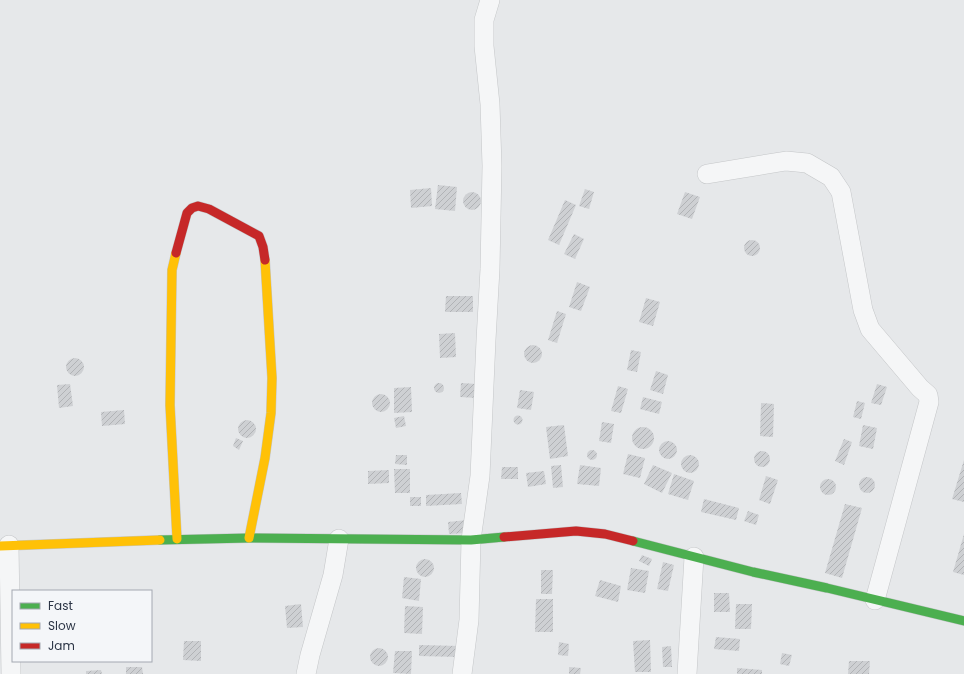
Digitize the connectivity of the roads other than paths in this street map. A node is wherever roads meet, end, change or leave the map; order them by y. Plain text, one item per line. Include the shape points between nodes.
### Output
1 (490, 0) edge
2 (706, 174) dead end
3 (249, 538) junction
4 (177, 539) junction
5 (339, 539) junction
6 (471, 540) junction
7 (5, 545) edge
8 (694, 557) junction
9 (875, 600) junction
10 (964, 621) edge
11 (11, 674) edge
12 (306, 674) edge
13 (462, 674) edge
14 (687, 674) edge

1 - 6 street via 484,20 484,46 492,166 490,269 480,476
2 - 9 street via 786,161 807,163 831,177 841,192 862,310 870,329 928,395 929,402
3 - 4 street
3 - 4 street via 271,413 272,378 263,247 259,236 209,209 198,206 187,213 172,270 170,405
3 - 5 street
4 - 7 street
5 - 6 street
5 - 12 street via 334,575
6 - 8 street via 576,531 605,534
6 - 13 street via 469,620
7 - 11 street
8 - 9 street
8 - 14 street
9 - 10 street

